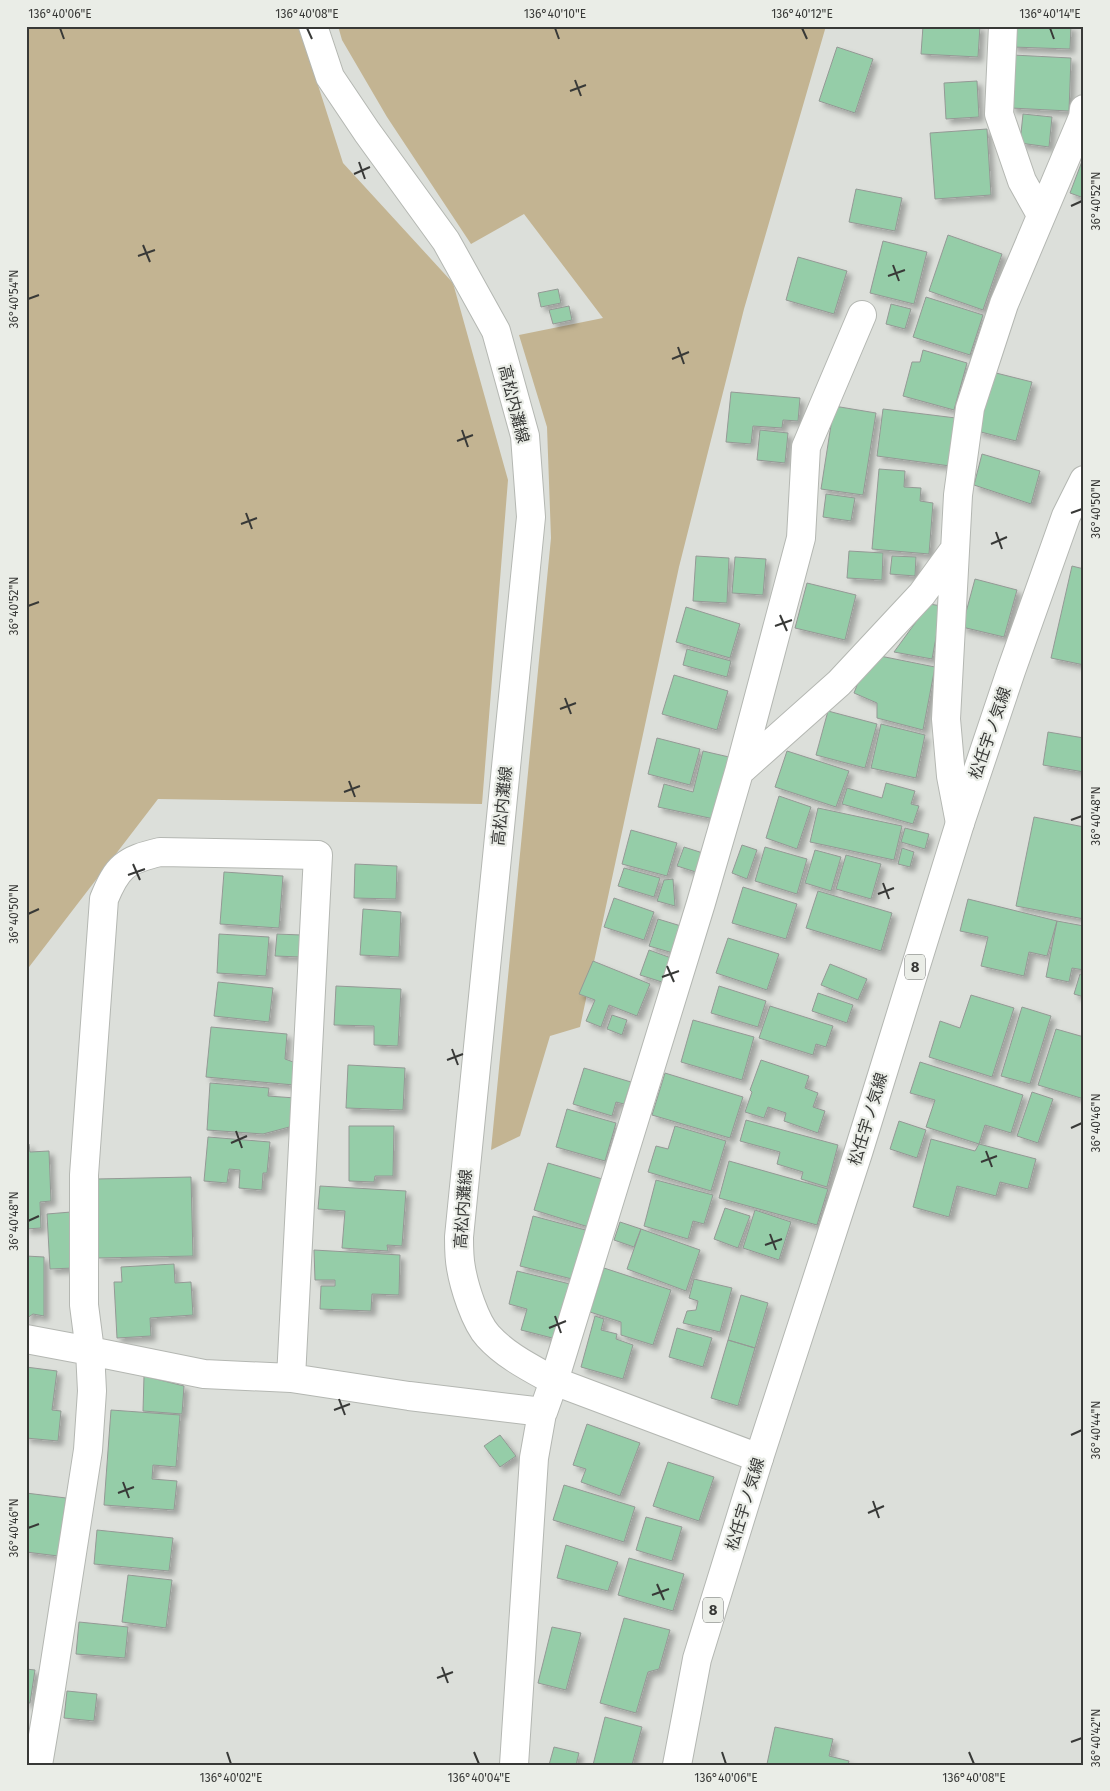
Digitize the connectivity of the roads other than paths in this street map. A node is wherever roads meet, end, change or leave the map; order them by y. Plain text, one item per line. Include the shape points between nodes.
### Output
1 (313, 26) edge
2 (1002, 26) edge
3 (1084, 109) edge
4 (1041, 215) junction
5 (862, 316) dead end
6 (1084, 480) edge
7 (954, 550) junction
8 (739, 772) junction
9 (960, 823) junction
10 (26, 1339) edge
11 (90, 1350) junction
12 (291, 1378) junction
13 (554, 1381) junction
14 (542, 1413) junction
15 (759, 1458) junction
16 (38, 1765) edge
17 (514, 1765) edge
18 (677, 1765) edge

1 - 13 street, 高松内灘線 via 330,77 446,242 496,331 525,436 531,517 459,1237 460,1267 473,1310 486,1334 506,1352
2 - 4 street via 999,114 1022,181
3 - 4 street
4 - 7 street via 1004,304 970,408
5 - 8 street via 806,447 801,538
6 - 9 street, 松任宇ノ気線 / 8 via 1066,516
7 - 8 street via 922,594 838,683
7 - 9 street via 946,719 951,776
8 - 13 street via 702,903
9 - 15 street, 松任宇ノ気線 / 8
10 - 11 street
11 - 12 street via 204,1374
11 - 12 street via 84,1305 84,1175 104,899 112,880 126,863 160,852 318,855
11 - 16 street via 92,1391 88,1450
12 - 14 street
13 - 14 street
13 - 15 street, 高松内灘線
14 - 17 street via 534,1458
15 - 18 street, 松任宇ノ気線 / 8 via 697,1659

